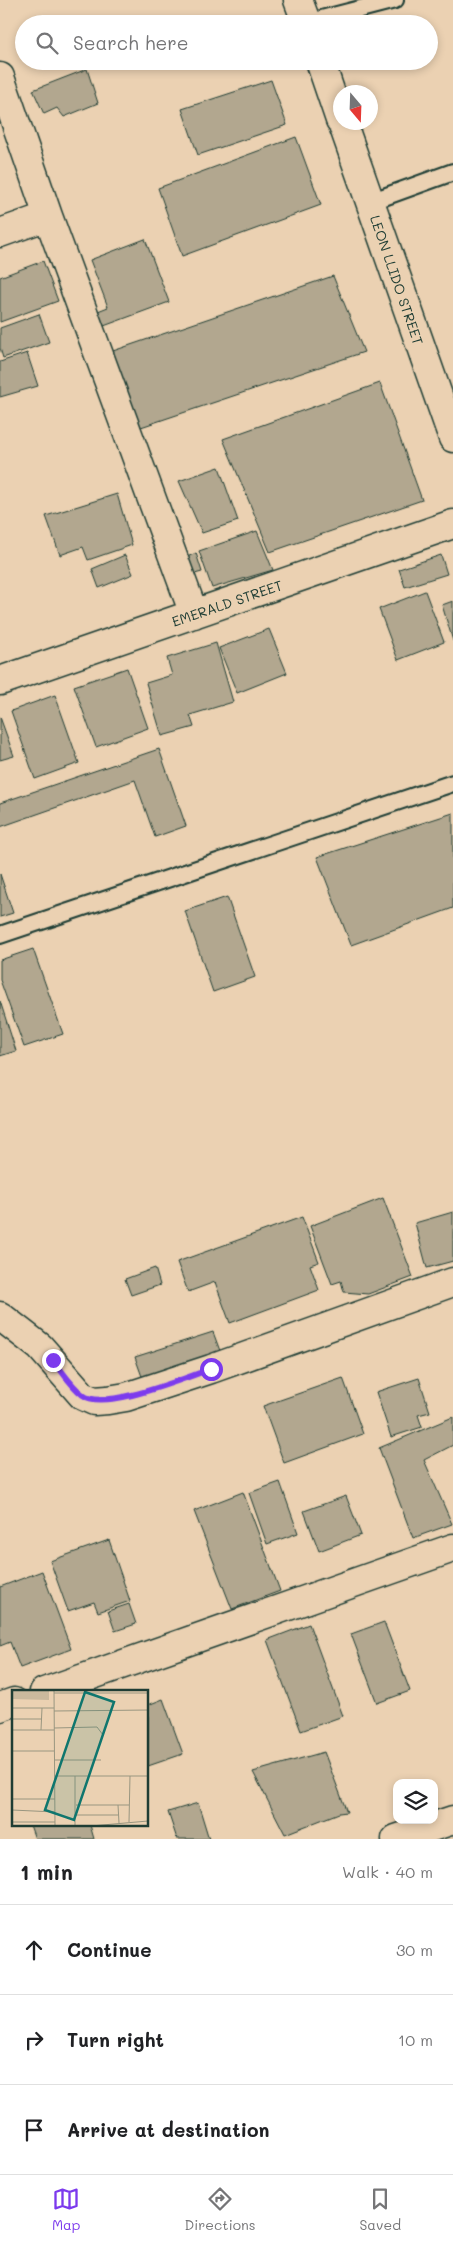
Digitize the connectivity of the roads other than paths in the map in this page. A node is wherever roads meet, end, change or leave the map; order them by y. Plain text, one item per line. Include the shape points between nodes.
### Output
1 (395, 0) edge
2 (310, 15) edge
3 (323, 70) edge
4 (0, 77) edge
5 (333, 98) edge
6 (344, 130) edge
7 (453, 172) edge
8 (370, 202) junction
9 (48, 216) junction
10 (0, 233) edge
11 (453, 438) edge
12 (453, 524) edge
13 (194, 614) junction
14 (0, 681) edge
15 (453, 782) edge
16 (0, 935) edge
17 (453, 1282) edge
18 (0, 1316) edge
19 (453, 1548) edge
20 (50, 1690) edge
21 (12, 1703) edge
22 (0, 1707) edge
23 (453, 1820) edge
24 (396, 1839) edge

1 - 2 lane
3 - 5 street, LEON LLIDO STREET
4 - 9 street
6 - 8 street, LEON LLIDO STREET
7 - 8 lane
8 - 11 street, LEON LLIDO STREET
9 - 10 street
9 - 13 street
12 - 13 street, EMERALD STREET
13 - 14 street, EMERALD STREET
15 - 16 lane
17 - 18 street via 202,1372 108,1400 94,1401 83,1396 40,1347
19 - 20 street
21 - 22 street
23 - 24 street

